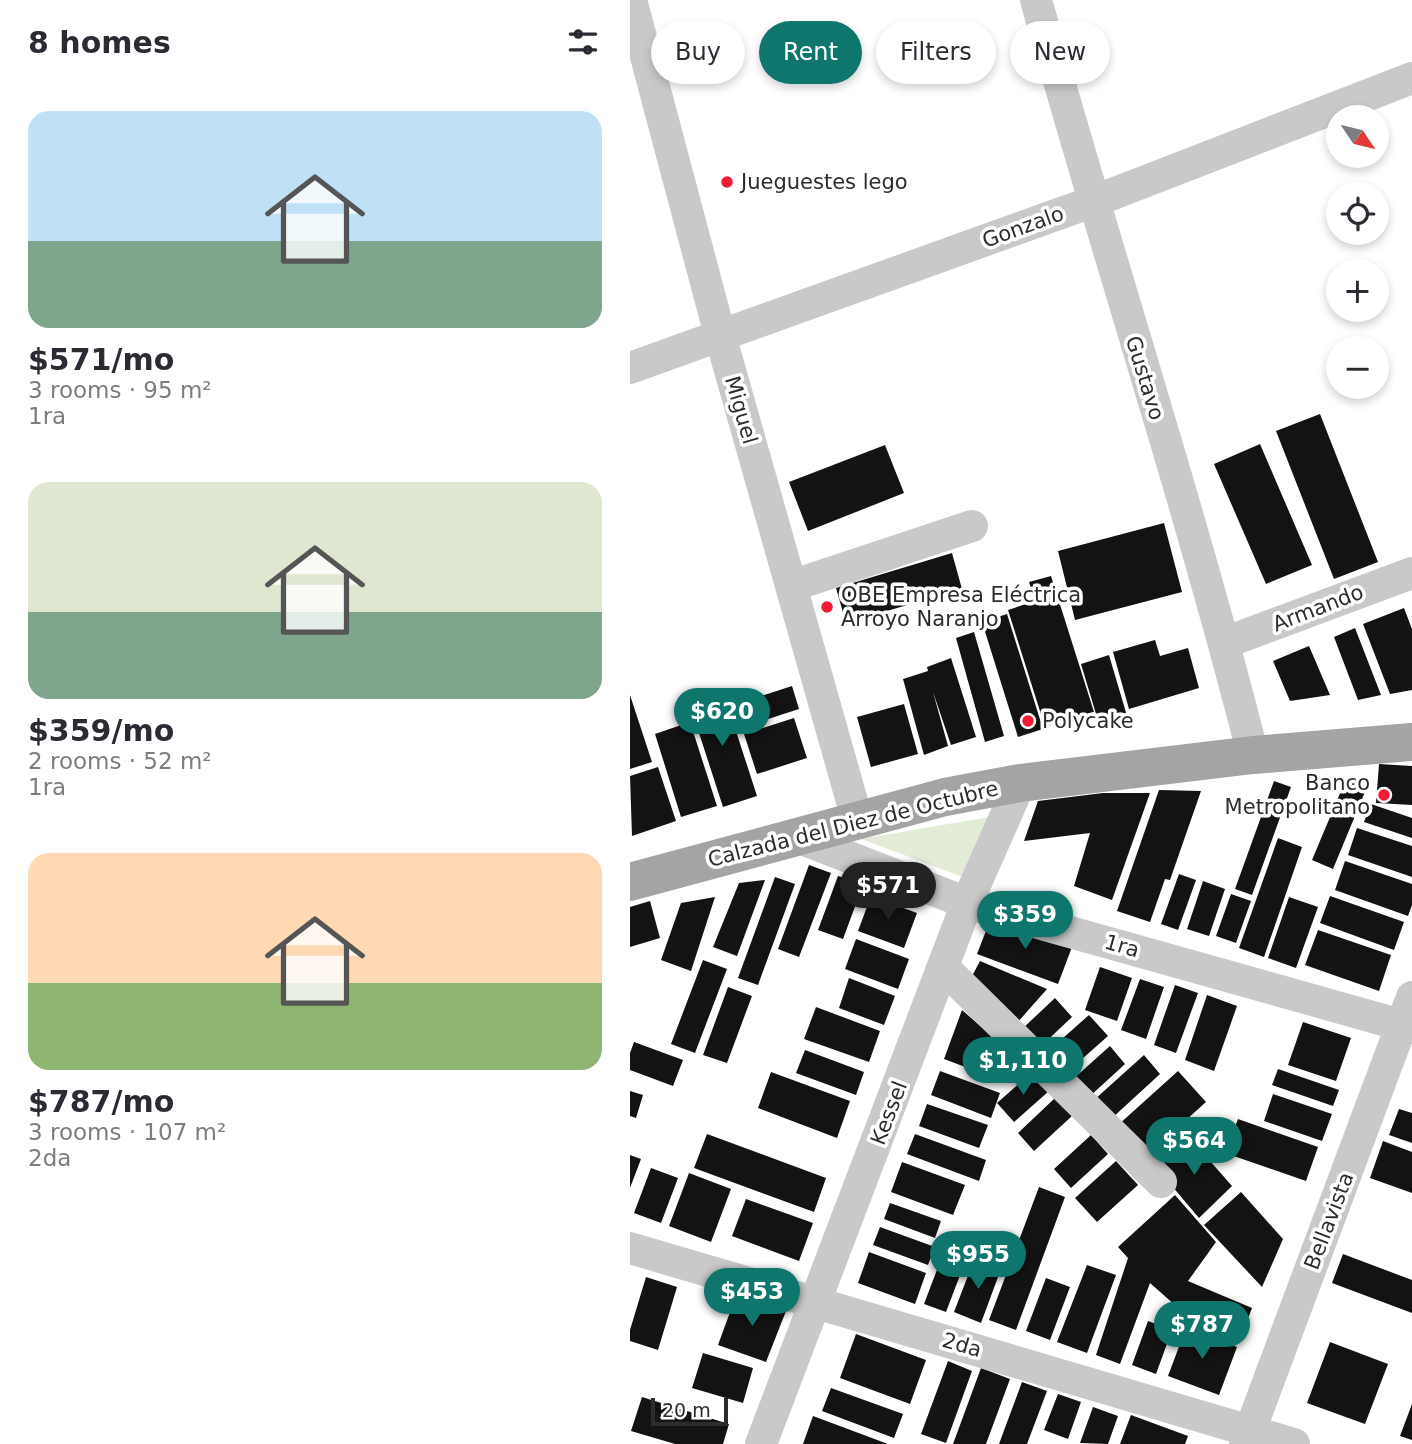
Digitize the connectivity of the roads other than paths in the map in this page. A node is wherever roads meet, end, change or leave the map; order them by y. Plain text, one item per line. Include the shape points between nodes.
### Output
1 (631, 0) edge
2 (1036, 0) edge
3 (1412, 78) edge
4 (1092, 202) junction
5 (720, 335) junction
6 (630, 368) edge
7 (972, 526) dead end
8 (1412, 573) edge
9 (791, 586) junction
10 (1224, 643) junction
11 (1412, 743) edge
12 (1253, 755) junction
13 (1020, 783) junction
14 (857, 819) junction
15 (797, 837) junction
16 (630, 882) edge
17 (967, 903) junction
18 (944, 968) junction
19 (1409, 1017) edge
20 (1161, 1182) dead end
21 (630, 1248) edge
22 (817, 1303) junction
23 (1247, 1437) edge
24 (761, 1444) edge
25 (1294, 1444) edge

1 - 5 street, Miguel
2 - 4 street, Gustavo
3 - 4 street, Gonzalo
4 - 5 street, Gonzalo
4 - 10 street, Gustavo
5 - 6 street, Gonzalo
5 - 9 street, Miguel
7 - 9 street
8 - 10 street, Armando
9 - 14 street, Miguel
10 - 12 street, Gustavo
11 - 12 main road, Calzada del Diez de Octubre
12 - 13 main road, Calzada del Diez de Octubre
13 - 14 main road, Calzada del Diez de Octubre
13 - 17 street, Kessel
14 - 15 main road, Calzada del Diez de Octubre
15 - 16 main road, Calzada del Diez de Octubre
15 - 17 street, 1ra
17 - 18 street, Kessel
17 - 19 street, 1ra
18 - 20 street
18 - 22 street, Kessel
19 - 23 street, Bellavista
21 - 22 street, 2da
22 - 23 street, 2da
22 - 24 street, Kessel
23 - 25 street, 2da

